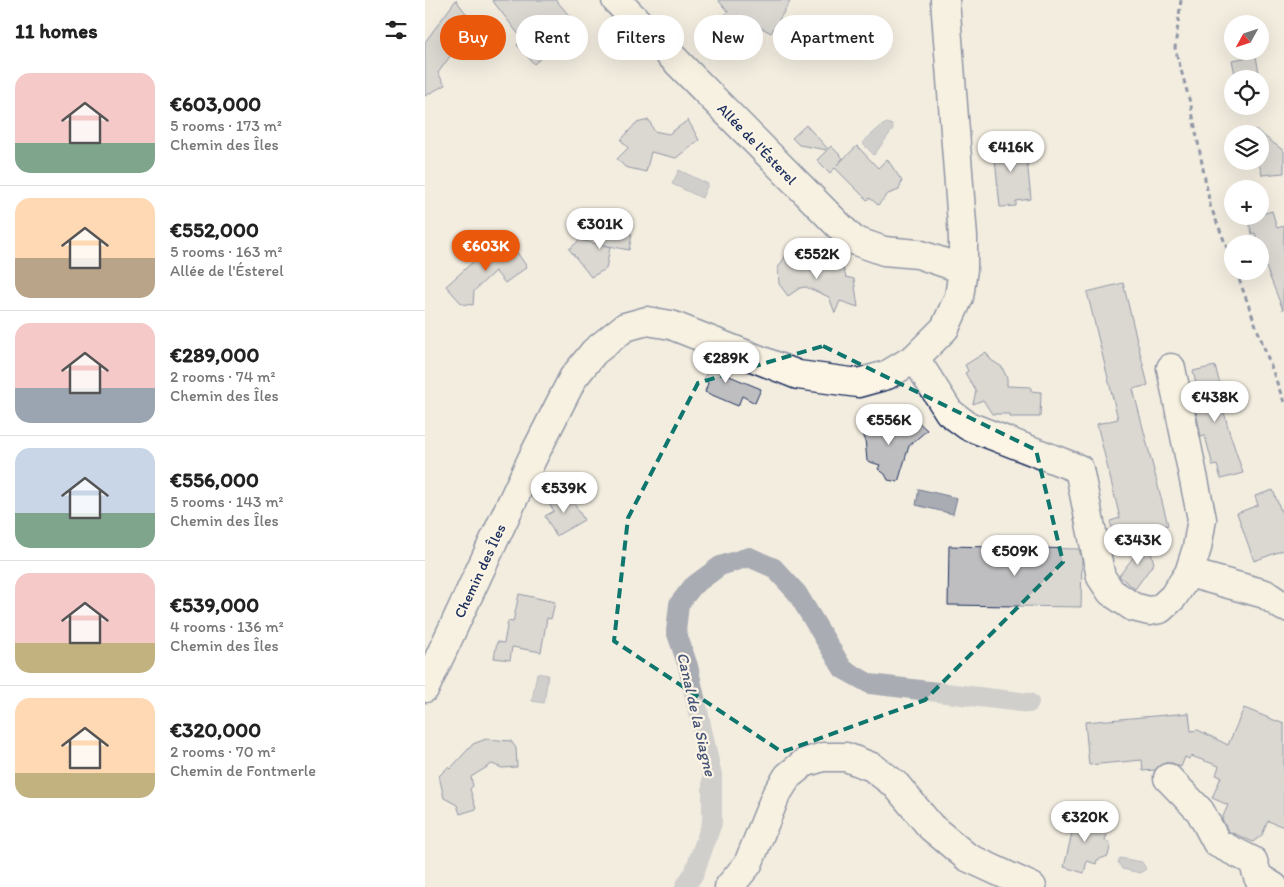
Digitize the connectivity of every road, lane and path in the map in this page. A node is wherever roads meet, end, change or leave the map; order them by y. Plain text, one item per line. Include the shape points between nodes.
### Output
1 (616, 0) edge
2 (945, 0) edge
3 (1181, 0) edge
4 (963, 237) junction
5 (1224, 240) edge
6 (918, 254) junction
7 (963, 268) junction
8 (1239, 280) edge
9 (915, 358) junction
10 (1171, 368) dead end
11 (1284, 402) edge
12 (1189, 573) junction
13 (1284, 607) edge
14 (425, 688) edge
15 (1168, 778) dead end
16 (729, 887) edge
17 (1031, 887) edge
18 (1274, 887) edge

1 - 6 street, Allée de l'Ésterel via 853,240 884,251
2 - 4 street, Chemin des Îles
3 - 5 path via 1175,48 1191,106 1210,205
4 - 6 street, Allée de l'Ésterel
4 - 7 street, Chemin des Îles
6 - 7 street, Allée de l'Ésterel
7 - 9 street, Chemin des Îles via 959,297 945,328
8 - 11 path
9 - 12 street via 949,412 968,426 1079,469 1101,577 1111,592 1133,607 1149,611 1160,609 1173,597
9 - 14 street, Chemin des Îles via 887,375 858,383 798,375 671,325 647,321 625,327 594,352 573,378
10 - 12 street via 1201,519
12 - 13 street via 1265,594
15 - 18 street via 1201,811 1217,843 1253,860 1258,877
16 - 17 street via 748,864 776,795 788,776 804,763 823,757 845,757 873,767 896,785 931,827 967,857

